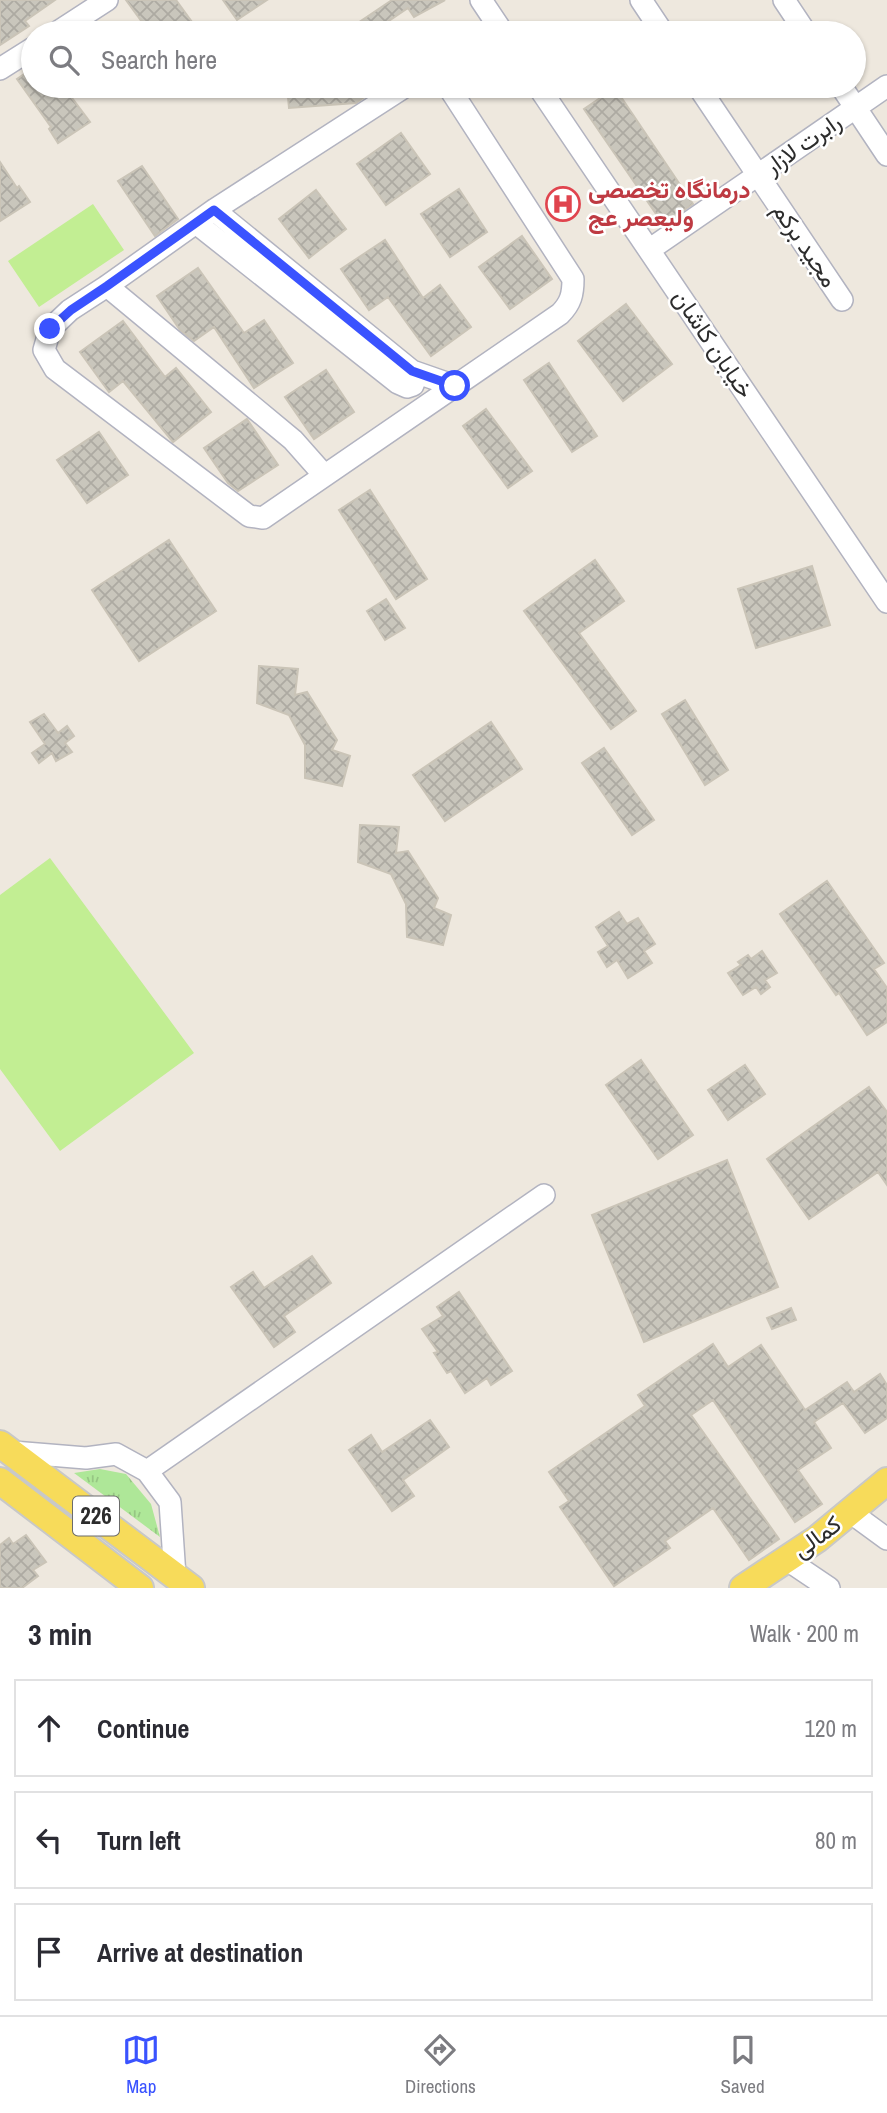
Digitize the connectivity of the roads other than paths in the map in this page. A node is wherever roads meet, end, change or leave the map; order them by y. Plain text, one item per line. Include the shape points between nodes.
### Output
1 (107, 0) edge
2 (481, 0) edge
3 (641, 0) edge
4 (784, 0) edge
5 (75, 21) edge
6 (491, 21) edge
7 (655, 21) edge
8 (798, 21) edge
9 (21, 56) edge
10 (0, 69) edge
11 (887, 86) edge
12 (387, 98) edge
13 (456, 98) edge
14 (546, 98) edge
15 (706, 98) edge
16 (849, 98) edge
17 (856, 108) junction
18 (887, 155) edge
19 (758, 175) junction
20 (214, 210) junction
21 (196, 223) junction
22 (649, 250) junction
23 (107, 286) junction
24 (842, 300) dead end
25 (405, 377) junction
26 (455, 386) junction
27 (400, 423) junction
28 (324, 475) junction
29 (887, 602) edge
30 (544, 1195) dead end
31 (4, 1449) edge
32 (147, 1471) junction
33 (887, 1481) edge
34 (1, 1483) edge
35 (850, 1512) junction
36 (887, 1539) edge
37 (786, 1559) junction
38 (183, 1582) edge
39 (140, 1588) edge
40 (743, 1588) edge
41 (829, 1588) edge

1 - 5 street
2 - 6 street
3 - 7 street
4 - 8 street
9 - 10 street
11 - 17 street, رابرت لازار
12 - 20 street
13 - 26 street via 573,279 573,293 560,314
14 - 22 street, خیابان کاشان
15 - 19 street, مجید برکم
16 - 17 street
17 - 18 street
17 - 19 street, رابرت لازار
19 - 22 street, رابرت لازار
19 - 24 street, مجید برکم
20 - 21 street
20 - 25 street
21 - 23 street
21 - 25 street
22 - 29 street, خیابان کاشان
23 - 28 street via 293,440
23 - 28 street via 50,329 44,350 55,369 249,516 263,518
25 - 26 street
25 - 27 street
26 - 27 street
27 - 28 street
30 - 32 street
31 - 32 street via 86,1458 116,1454
31 - 38 main road, 226
32 - 38 street via 170,1502
33 - 35 main road, کمالی
34 - 39 main road, 226
35 - 36 street
35 - 37 main road, کمالی
37 - 40 main road, کمالی
37 - 41 street

